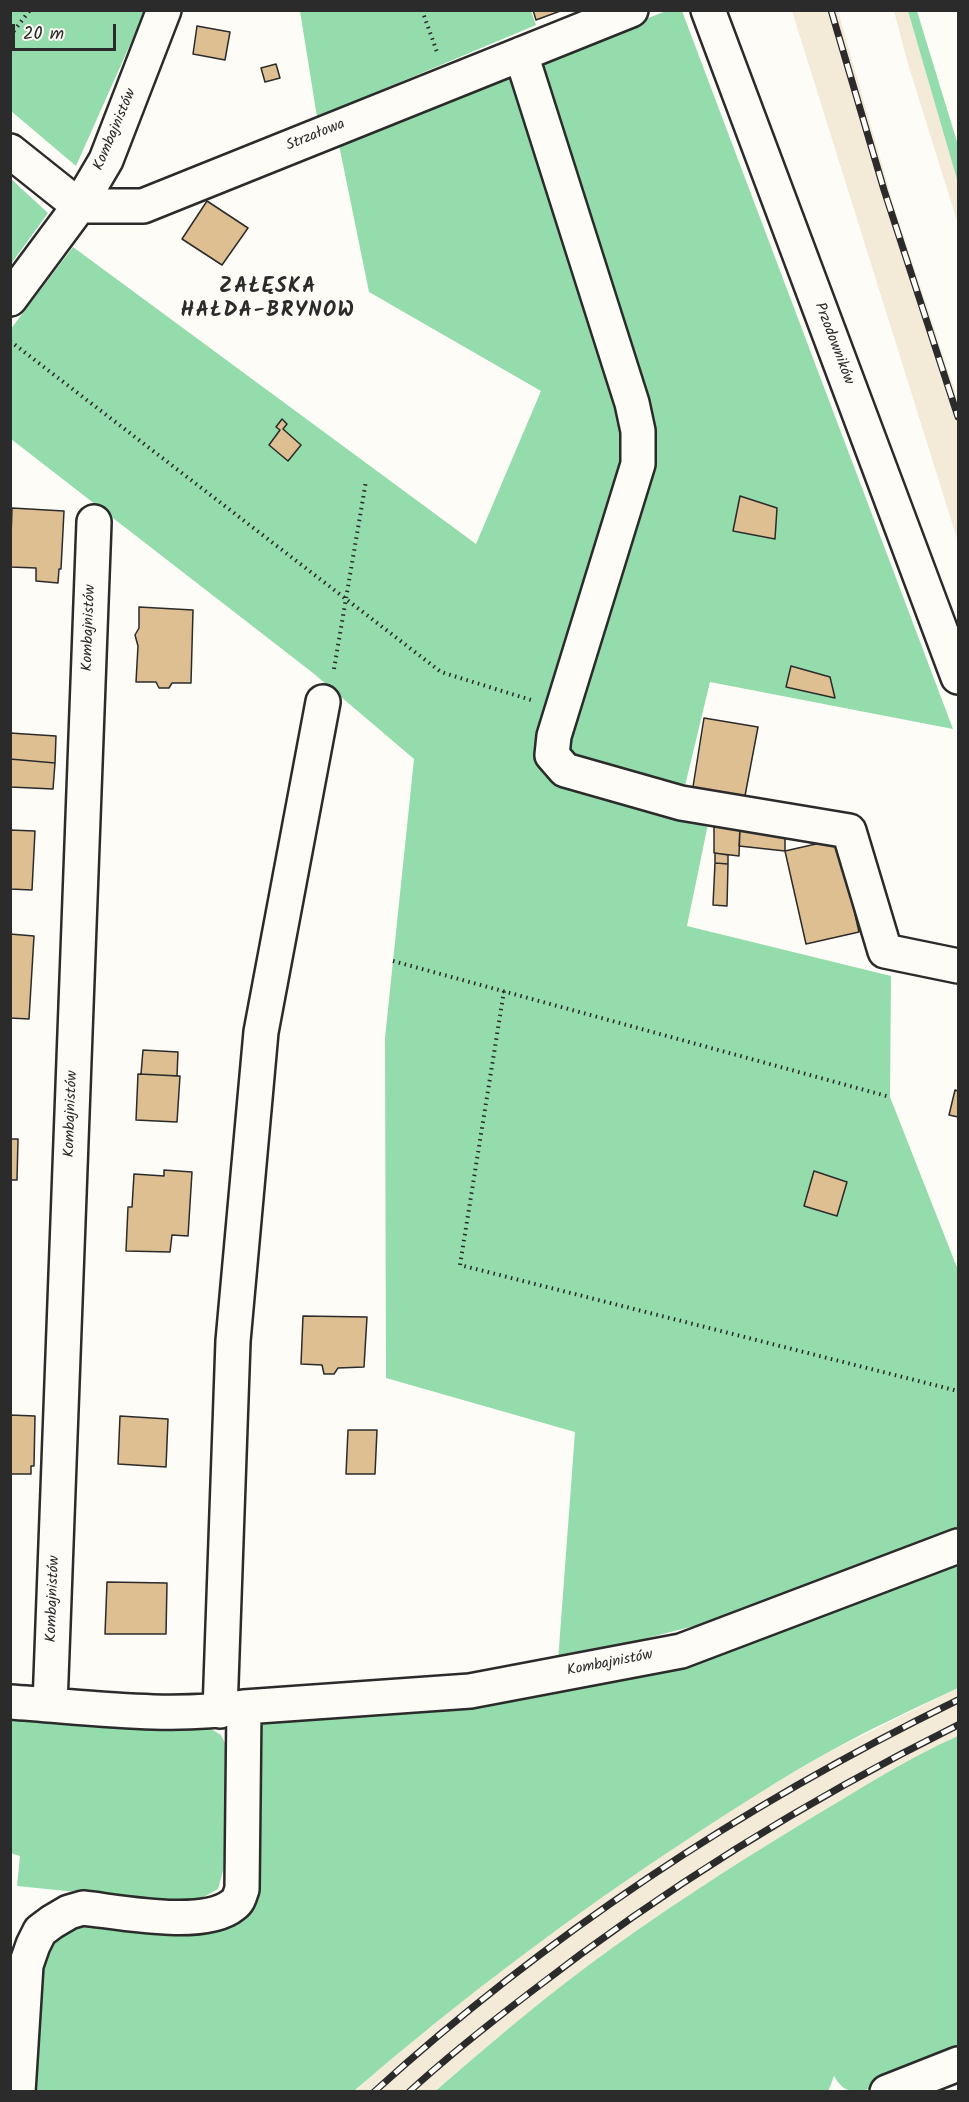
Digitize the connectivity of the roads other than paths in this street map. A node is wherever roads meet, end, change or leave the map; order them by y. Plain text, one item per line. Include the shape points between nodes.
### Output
1 (164, 10) edge
2 (631, 10) edge
3 (708, 10) edge
4 (521, 54) junction
5 (10, 151) edge
6 (79, 206) junction
7 (10, 299) edge
8 (94, 522) dead end
9 (958, 677) edge
10 (323, 702) road end
11 (958, 966) edge
12 (958, 1546) edge
13 (10, 1702) edge
14 (50, 1705) junction
15 (232, 1709) junction
16 (958, 2064) edge
17 (18, 2091) edge
18 (887, 2091) edge

1 - 6 street, Kombajnistów via 106,160
2 - 4 street, Strzałowa
3 - 9 street, Przodowników
4 - 6 street, Strzałowa via 143,206
4 - 11 street via 638,431 638,464 554,736 552,754 565,770 681,803 849,831 885,951
5 - 6 street
6 - 7 street, Kombajnistów
8 - 14 street, Kombajnistów
10 - 15 street via 261,1032 233,1341
12 - 15 street, Kombajnistów via 681,1651 470,1691
13 - 14 street, Kombajnistów
14 - 15 street, Kombajnistów via 165,1712
15 - 17 street via 242,1889 239,1899 233,1906 211,1915 182,1918 83,1908 69,1912 40,1931 26,1965
16 - 18 street

